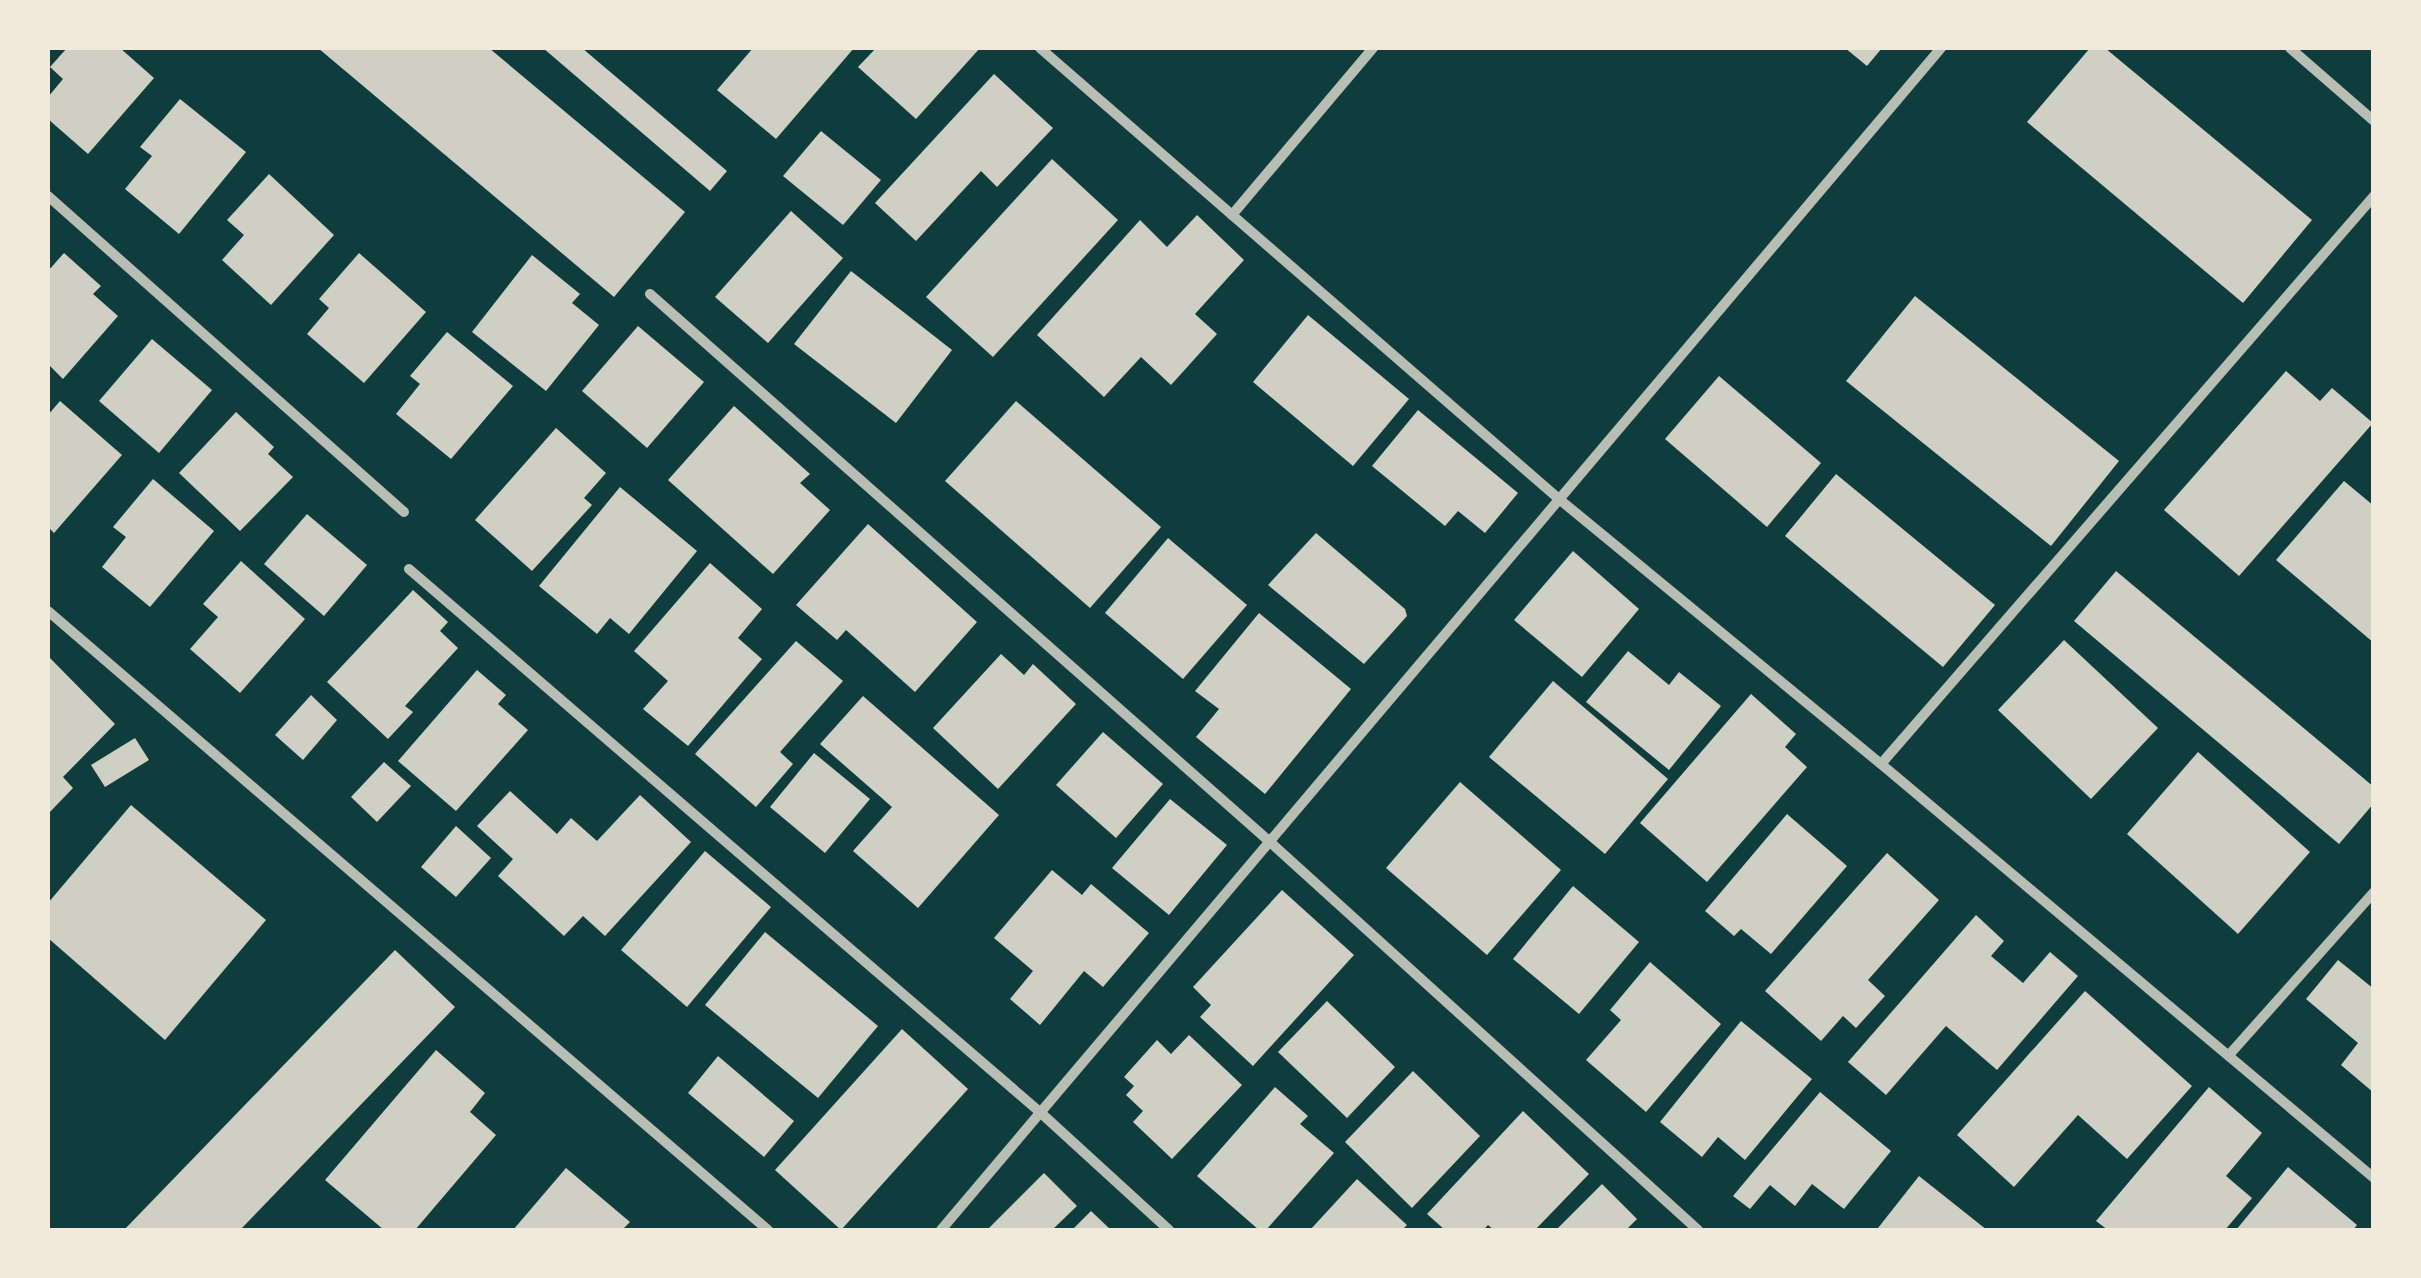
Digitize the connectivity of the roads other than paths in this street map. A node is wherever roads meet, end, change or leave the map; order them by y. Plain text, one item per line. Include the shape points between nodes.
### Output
1 (1040, 48) edge
2 (1373, 48) edge
3 (1941, 48) edge
4 (2290, 48) edge
5 (2374, 121) edge
6 (48, 196) edge
7 (2374, 196) edge
8 (1232, 215) junction
9 (650, 294) dead end
10 (1559, 499) junction
11 (404, 512) dead end
12 (409, 569) dead end
13 (48, 611) edge
14 (1881, 764) junction
15 (1270, 842) junction
16 (2374, 892) edge
17 (2230, 1056) junction
18 (1041, 1113) junction
19 (2374, 1178) edge
20 (768, 1230) edge
21 (942, 1230) edge
22 (1170, 1230) edge
23 (1698, 1230) edge

1 - 8 street
2 - 8 street
3 - 10 street
4 - 5 street
6 - 11 street
7 - 14 street
8 - 10 street
9 - 15 street
10 - 14 street
10 - 15 street
12 - 18 street
13 - 20 street
14 - 17 street
15 - 18 street
15 - 23 street
16 - 17 street
17 - 19 street
18 - 21 street
18 - 22 street

